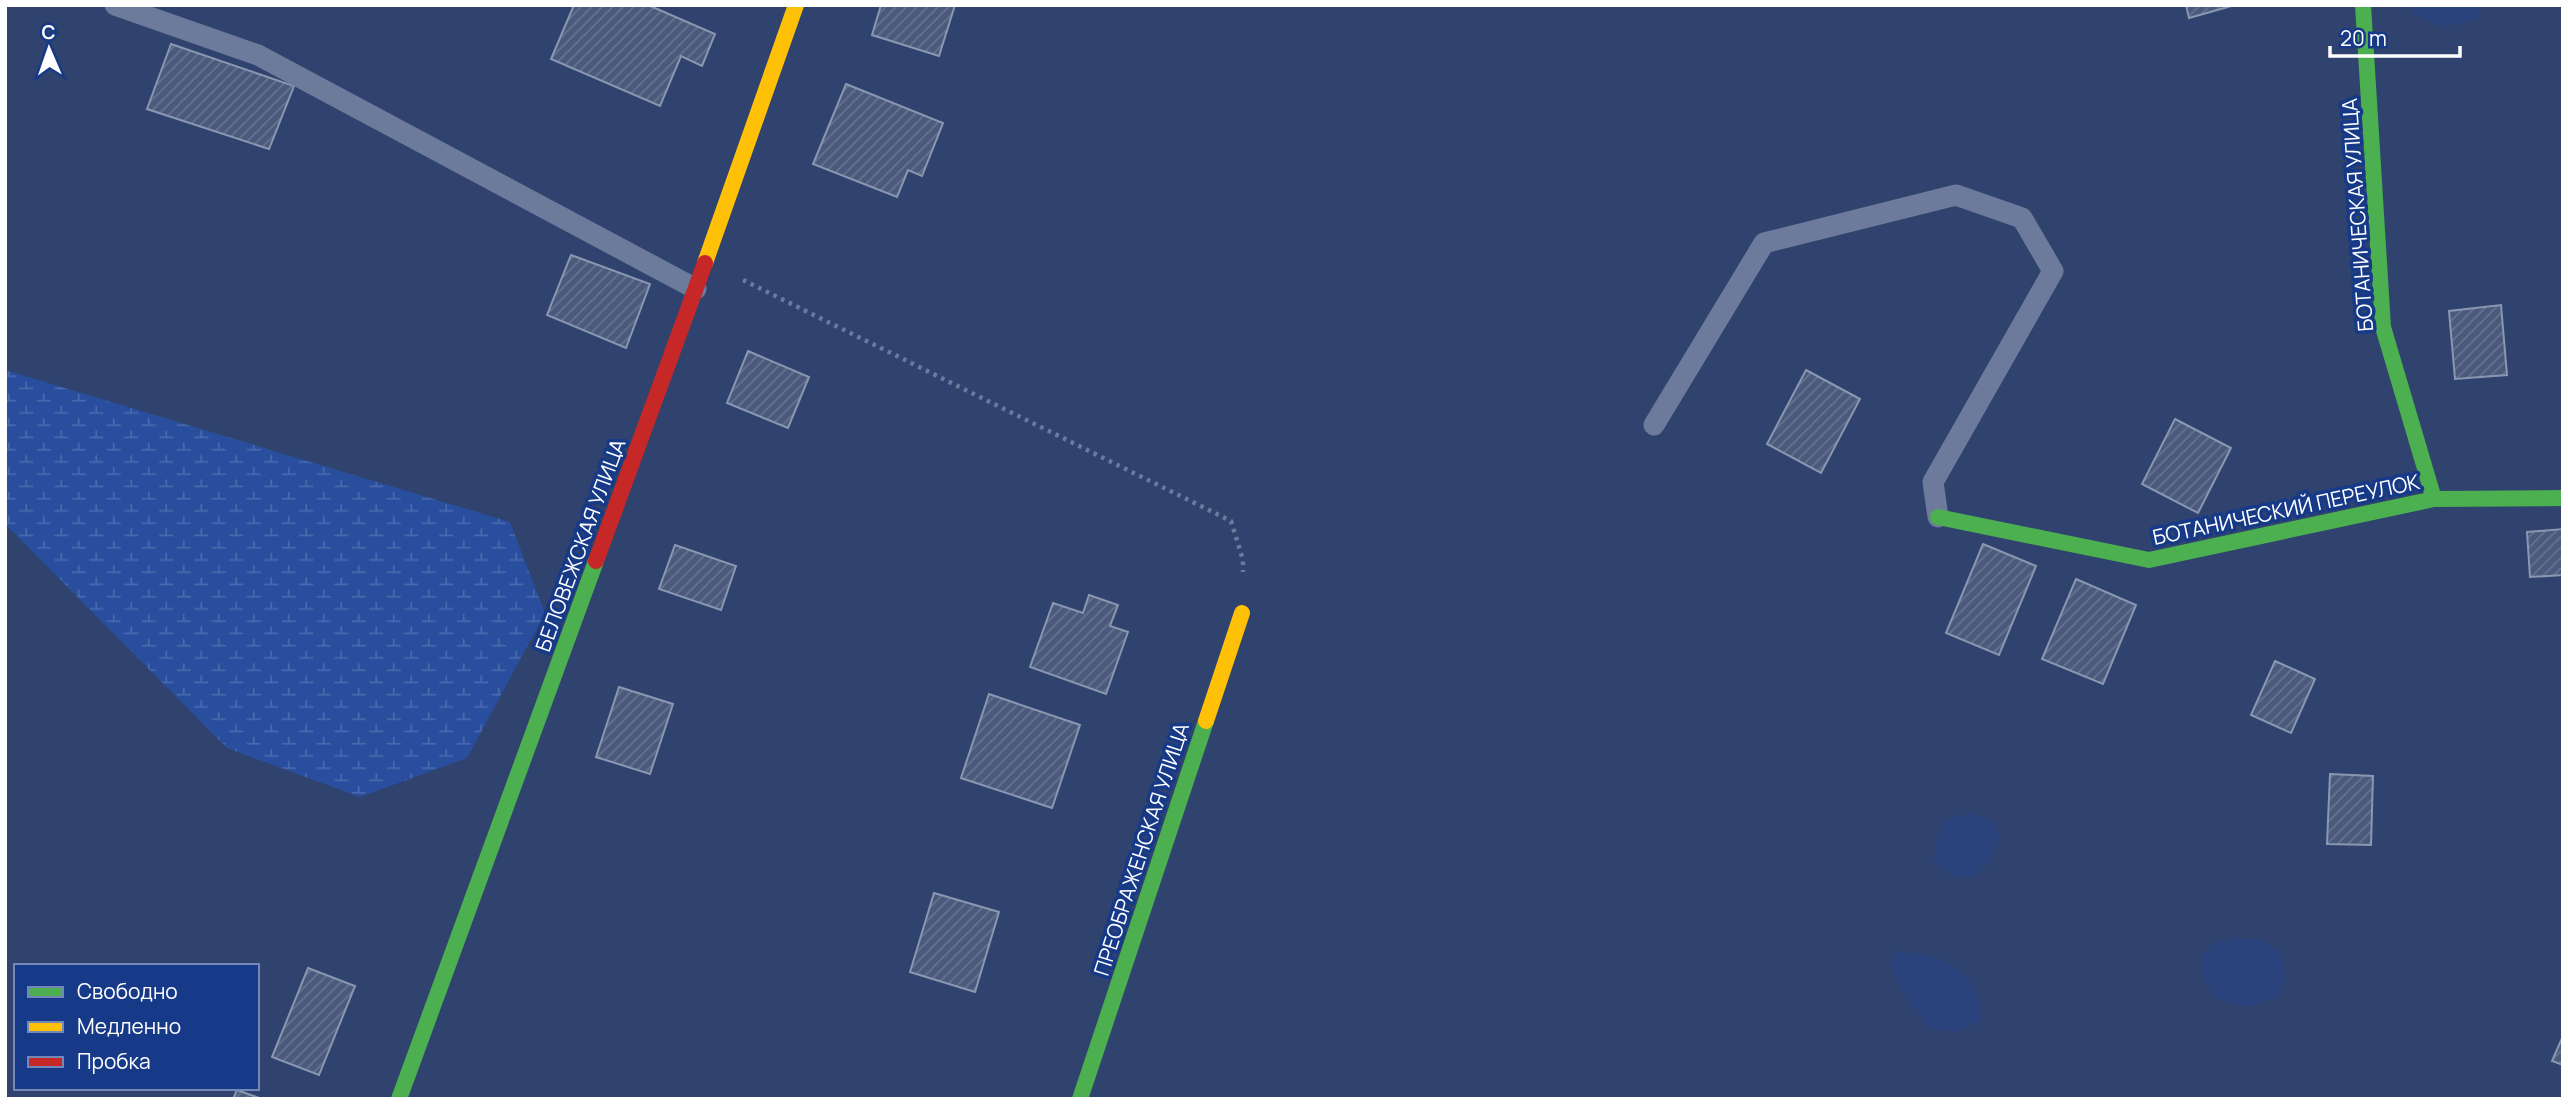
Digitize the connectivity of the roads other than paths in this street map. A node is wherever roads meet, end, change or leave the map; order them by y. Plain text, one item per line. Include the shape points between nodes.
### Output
1 (796, 5) edge
2 (2363, 5) edge
3 (129, 8) edge
4 (696, 289) junction
5 (1654, 425) dead end
6 (2563, 498) edge
7 (2434, 499) junction
8 (1938, 517) joint
9 (1242, 613) road end
10 (399, 1099) edge
11 (1080, 1099) edge

1 - 4 street, БЕЛОВЕЖСКАЯ УЛИЦА
2 - 7 street, БОТАНИЧЕСКАЯ УЛИЦА via 2383,327
3 - 4 lane via 258,55
4 - 10 street, БЕЛОВЕЖСКАЯ УЛИЦА
5 - 8 lane via 1764,243 1956,195 2022,218 2053,271 1933,482
6 - 7 street, БОТАНИЧЕСКИЙ ПЕРЕУЛОК
7 - 8 street, БОТАНИЧЕСКИЙ ПЕРЕУЛОК via 2149,560
9 - 11 street, ПРЕОБРАЖЕНСКАЯ УЛИЦА

